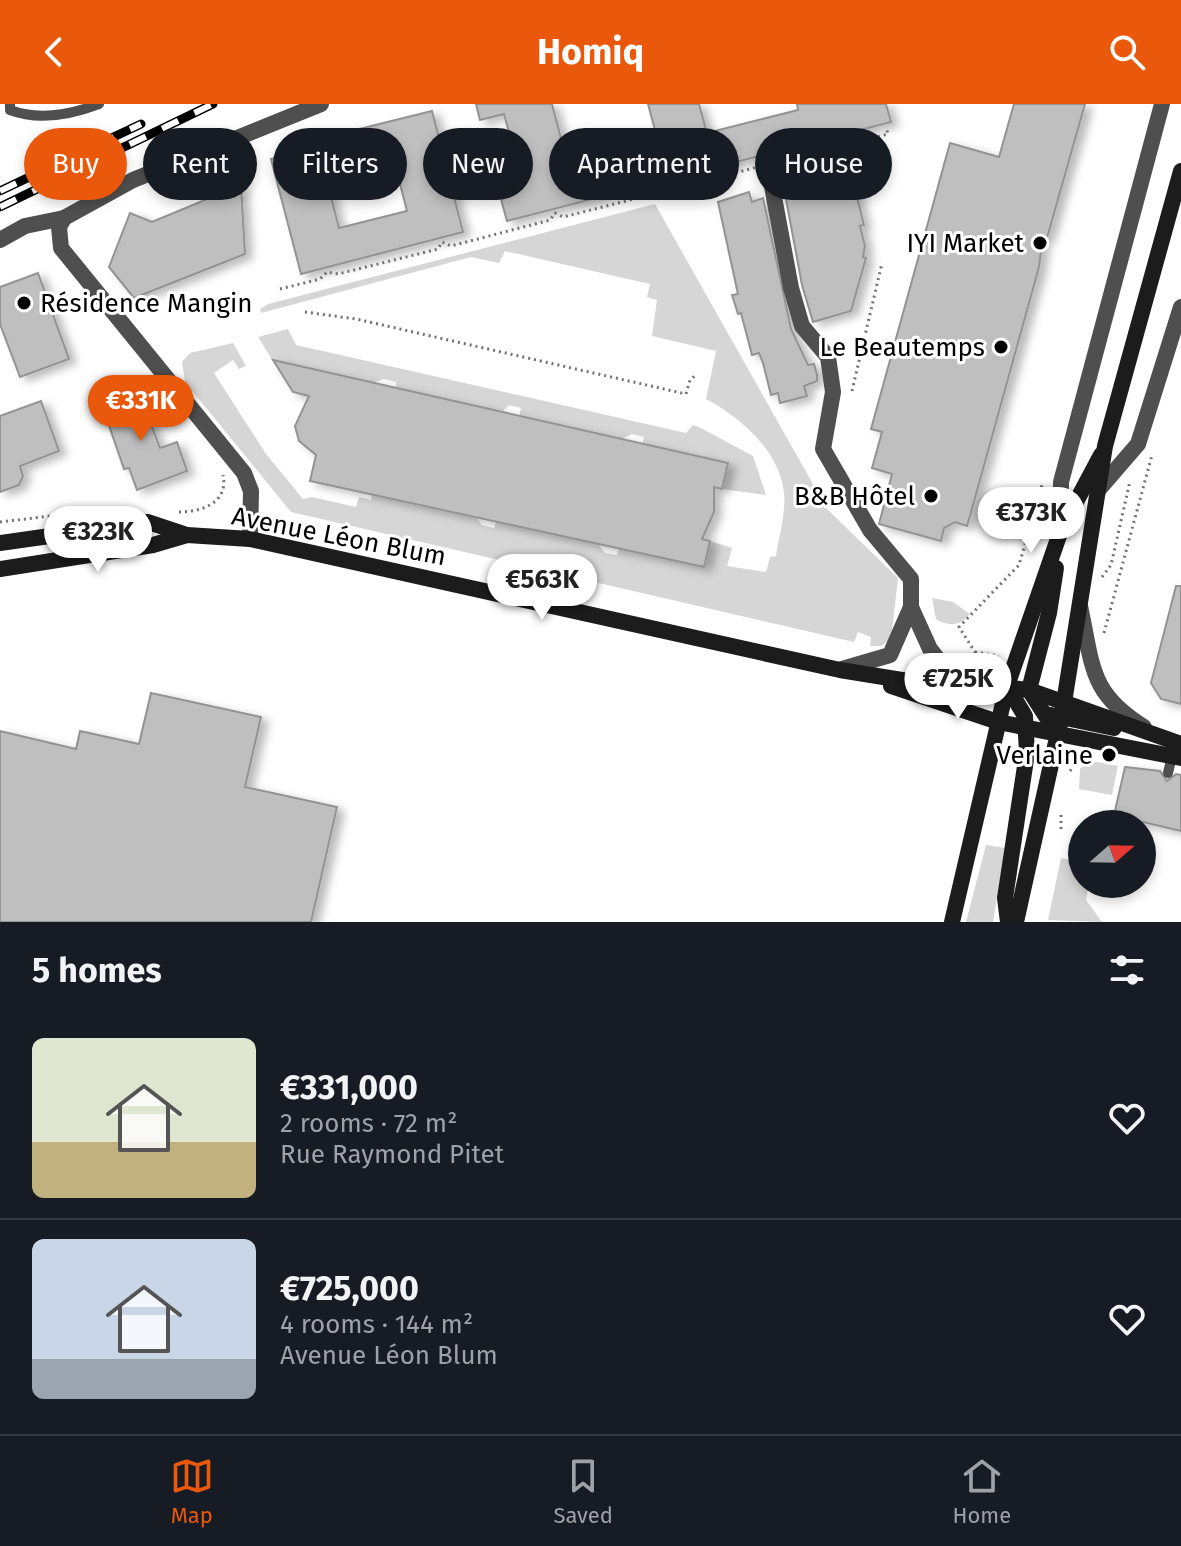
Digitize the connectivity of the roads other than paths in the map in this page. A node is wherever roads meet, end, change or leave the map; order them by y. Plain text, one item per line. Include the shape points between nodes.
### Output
1 (10, 104) edge
2 (321, 104) edge
3 (1162, 104) edge
4 (94, 105) edge
5 (1181, 171) edge
6 (775, 200) edge
7 (64, 218) junction
8 (0, 240) edge
9 (1181, 307) edge
10 (1105, 446) junction
11 (1100, 488) junction
12 (1061, 530) junction
13 (187, 535) junction
14 (250, 539) junction
15 (0, 543) edge
16 (0, 569) edge
17 (1080, 605) junction
18 (911, 607) junction
19 (840, 670) junction
20 (958, 685) junction
21 (1007, 686) junction
22 (1029, 690) junction
23 (1063, 708) junction
24 (1030, 714) junction
25 (1000, 715) junction
26 (1058, 735) junction
27 (1174, 754) edge
28 (1017, 920) edge
29 (952, 922) edge

1 - 4 lane via 10,110 27,116 61,115
2 - 7 street via 225,150 133,180
3 - 12 street via 1061,482
5 - 10 street
6 - 18 street via 802,326 828,357 833,392 823,449 870,530 907,571
7 - 8 street via 25,226
7 - 14 street via 59,227 61,248 244,473 251,491
9 - 11 street via 1138,444
10 - 11 street
10 - 12 street
11 - 17 street
12 - 21 street
12 - 22 street via 1049,613
13 - 14 street, Avenue Léon Blum
13 - 15 street, Avenue Léon Blum via 148,522
13 - 16 street, Avenue Léon Blum
14 - 19 street, Avenue Léon Blum
17 - 23 street
17 - 27 street via 1104,696
18 - 19 street via 890,655
18 - 20 street via 930,649
19 - 20 street, Avenue Léon Blum
19 - 25 street
20 - 21 street, Avenue Léon Blum
21 - 22 street, Avenue Léon Blum
21 - 24 street
21 - 25 street
22 - 23 street, Avenue Léon Blum
22 - 24 street
23 - 24 street
23 - 26 street
23 - 27 street, Avenue Léon Blum
24 - 25 street
24 - 26 street
24 - 28 street via 1005,898
25 - 29 street
26 - 27 street
26 - 28 street

